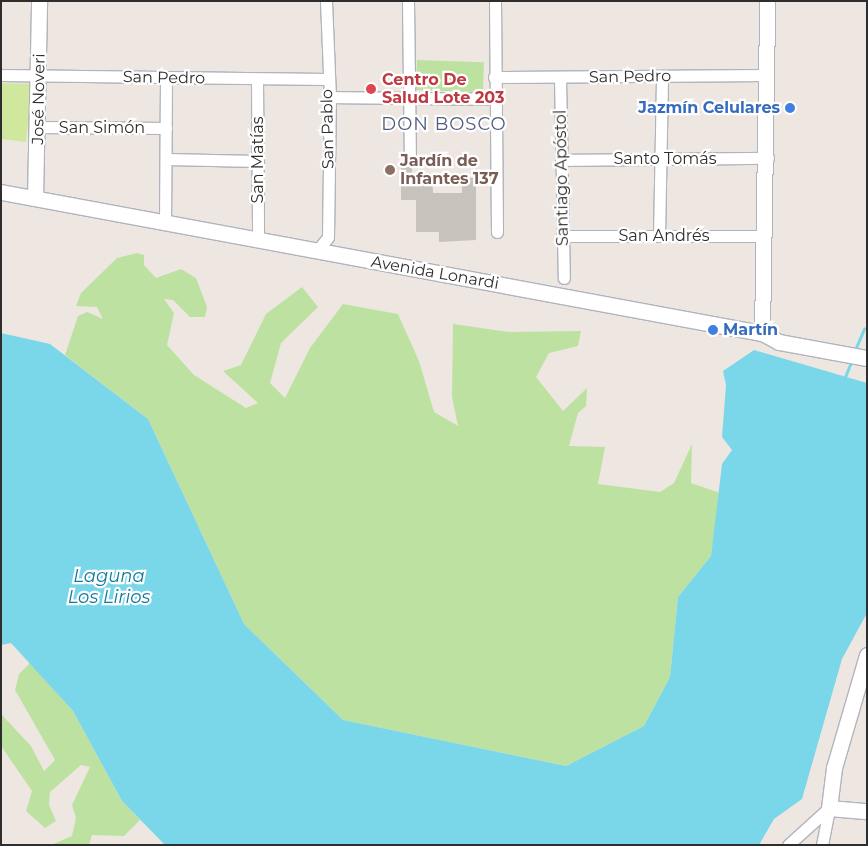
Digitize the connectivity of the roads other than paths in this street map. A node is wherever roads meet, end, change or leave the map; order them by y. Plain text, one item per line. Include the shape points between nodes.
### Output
1 (39, 1) edge
2 (326, 1) edge
3 (408, 1) edge
4 (495, 1) edge
5 (768, 1) edge
6 (1, 75) edge
7 (766, 75) junction
8 (40, 77) junction
9 (494, 77) junction
10 (662, 77) junction
11 (166, 78) junction
12 (560, 78) junction
13 (257, 79) junction
14 (327, 79) junction
15 (330, 97) junction
16 (409, 100) junction
17 (495, 100) junction
18 (38, 127) junction
19 (166, 128) junction
20 (410, 157) dead end
21 (768, 158) junction
22 (166, 159) junction
23 (561, 160) junction
24 (661, 160) junction
25 (258, 161) junction
26 (1, 192) edge
27 (35, 198) junction
28 (165, 224) junction
29 (497, 232) dead end
30 (562, 236) junction
31 (659, 236) junction
32 (765, 236) junction
33 (258, 240) junction
34 (316, 252) junction
35 (564, 278) dead end
36 (762, 333) junction
37 (867, 358) edge
38 (867, 654) edge
39 (829, 808) junction
40 (867, 812) edge
41 (788, 845) edge
42 (822, 845) edge

1 - 8 street, José Noveri
2 - 14 street, San Pablo
3 - 16 street
4 - 9 street
5 - 7 street
6 - 8 street, San Pedro
7 - 10 street, San Pedro
7 - 21 street
8 - 11 street, San Pedro
8 - 18 street, José Noveri
9 - 12 street, San Pedro
9 - 17 street
10 - 12 street, San Pedro
10 - 24 street
11 - 13 street, San Pedro
11 - 19 street
12 - 23 street, Santiago Apóstol
13 - 14 street, San Pedro
13 - 25 street, San Matías
14 - 15 street, San Pablo
15 - 16 street
15 - 34 street, San Pablo via 328,237
16 - 17 street
16 - 20 street
17 - 29 street
18 - 19 street, San Simón
18 - 27 street, José Noveri
19 - 22 street
21 - 24 street, Santo Tomás
21 - 32 street
22 - 25 street
22 - 28 street
23 - 24 street, Santo Tomás
23 - 30 street, Santiago Apóstol
24 - 31 street
25 - 33 street, San Matías
26 - 27 street, Avenida Lonardi
27 - 28 street, Avenida Lonardi
28 - 33 street, Avenida Lonardi
30 - 31 street, San Andrés
30 - 35 street, Santiago Apóstol
31 - 32 street, San Andrés
32 - 36 street
33 - 34 street, Avenida Lonardi
34 - 36 street, Avenida Lonardi
36 - 37 street, Avenida Lonardi via 779,342
38 - 39 street via 834,768
39 - 40 street
39 - 41 street
39 - 42 street

